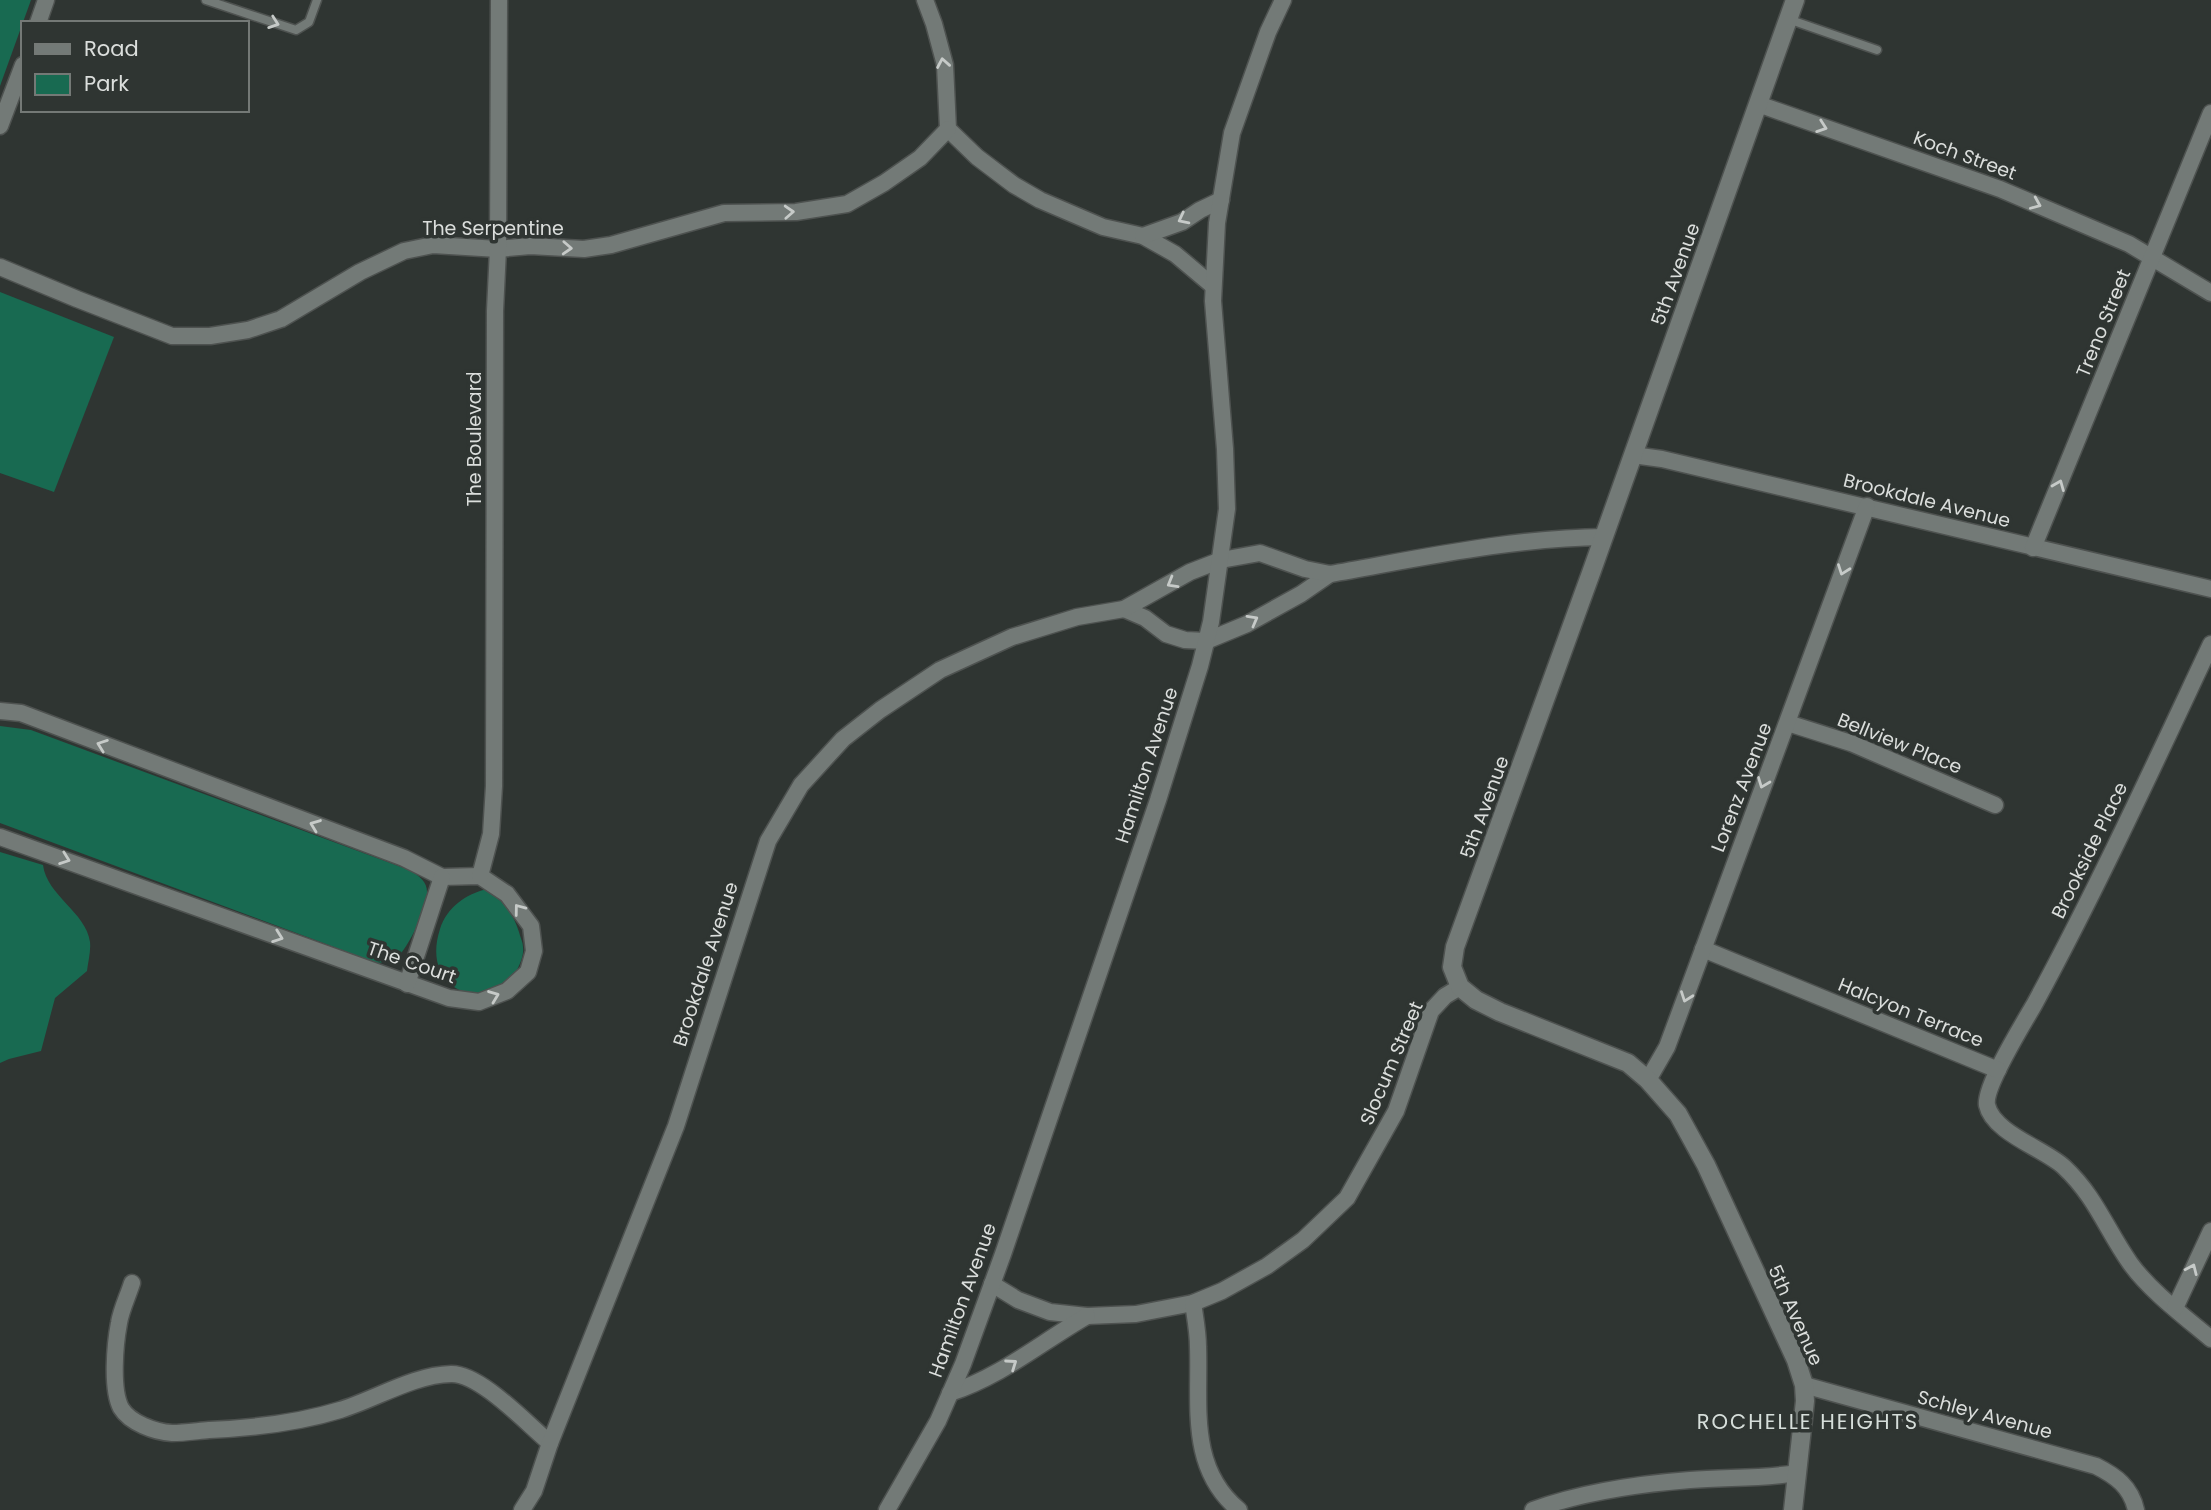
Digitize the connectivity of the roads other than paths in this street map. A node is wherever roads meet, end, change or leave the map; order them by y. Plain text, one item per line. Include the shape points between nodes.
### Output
1 (46, 0) edge
2 (206, 0) edge
3 (317, 0) edge
4 (499, 0) edge
5 (925, 0) edge
6 (1283, 0) edge
7 (1795, 0) edge
8 (1788, 19) junction
9 (39, 21) edge
10 (1877, 50) dead end
11 (21, 70) edge
12 (1758, 104) junction
13 (2211, 113) edge
14 (0, 126) edge
15 (948, 129) junction
16 (1221, 200) junction
17 (1143, 236) junction
18 (498, 249) junction
19 (2152, 258) junction
20 (0, 267) edge
21 (1213, 286) junction
22 (2211, 293) edge
23 (1633, 455) junction
24 (1867, 506) junction
25 (1604, 537) junction
26 (2034, 548) junction
27 (1221, 561) junction
28 (1330, 574) junction
29 (2211, 589) edge
30 (1124, 609) junction
31 (1206, 641) junction
32 (2211, 644) edge
33 (0, 711) edge
34 (1788, 723) junction
35 (1995, 804) dead end
36 (0, 837) edge
37 (481, 876) junction
38 (442, 877) junction
39 (1703, 950) junction
40 (407, 984) junction
41 (1460, 987) junction
42 (1998, 1070) junction
43 (1648, 1080) junction
44 (2211, 1231) edge
45 (132, 1283) dead end
46 (992, 1284) junction
47 (1193, 1303) junction
48 (2175, 1308) junction
49 (1087, 1317) junction
50 (2211, 1339) edge
51 (1804, 1385) junction
52 (950, 1393) junction
53 (550, 1443) junction
54 (1797, 1473) junction
55 (522, 1510) edge
56 (887, 1510) edge
57 (1239, 1510) edge
58 (1533, 1510) edge
59 (1793, 1510) edge
60 (2136, 1510) edge

1 - 9 street
2 -> 3 lane via 296,30 309,22
4 - 18 street, The Boulevard
15 -> 5 street via 945,65
6 - 16 street, Hamilton Avenue via 1232,133
7 - 8 street, 5th Avenue
8 - 10 lane
8 - 12 street, 5th Avenue
11 - 14 street
12 -> 19 street, Koch Street via 2000,189
12 - 23 street, 5th Avenue
13 - 19 street, Treno Street
15 - 17 street via 1014,185 1074,216
18 -> 15 street, The Serpentine via 584,249 724,213 796,212 847,204 920,158
16 -> 17 street via 1182,222
16 - 21 street, Hamilton Avenue
17 - 21 street via 1175,254
18 - 20 street, The Serpentine via 433,245 404,251 281,319 210,336 172,336
18 - 37 street, The Boulevard via 494,786 491,834
19 - 22 street, Koch Street
26 -> 19 street, Treno Street
21 - 27 street, Hamilton Avenue via 1227,509
23 - 24 street, Brookdale Avenue
23 - 25 street, 5th Avenue
24 - 26 street, Brookdale Avenue
24 -> 34 street, Lorenz Avenue
25 - 28 street, Brookdale Avenue via 1486,546
25 - 41 street, 5th Avenue via 1455,947 1451,967
26 - 29 street, Brookdale Avenue
27 - 28 street, Brookdale Avenue via 1260,553
27 -> 30 street, Brookdale Avenue via 1190,572
27 - 31 street, Hamilton Avenue
31 -> 28 street, Brookdale Avenue via 1247,624
30 - 31 street via 1166,634
30 - 53 street, Brookdale Avenue via 1077,617 1012,637 940,670 843,739 801,785 768,841 676,1126
31 - 46 street, Hamilton Avenue via 1158,800
32 - 42 street, Brookside Place via 2095,888
38 -> 33 street via 404,858 21,713
34 - 35 street, Bellview Place via 1851,743
34 -> 39 street, Lorenz Avenue
36 -> 40 street, The Court
37 - 38 street
40 -> 37 street, The Court via 479,1002 507,991 528,972 534,951 531,926 507,894
38 - 40 street
39 - 42 street, Halcyon Terrace
39 -> 43 street, Lorenz Avenue via 1667,1047
41 - 43 street, 5th Avenue via 1500,1012 1628,1063
41 - 47 street, Slocum Street via 1432,1012 1396,1111 1347,1198 1268,1266
42 - 48 street, Halcyon Terrace via 1988,1094 1992,1116 2079,1181 2132,1265
43 - 51 street, 5th Avenue via 1678,1114 1706,1166 1783,1329
48 -> 44 street
45 - 53 street via 119,1323 115,1380 121,1407 134,1421 151,1428 170,1433 298,1420 451,1374 482,1384
46 - 49 street, Slocum Street via 1041,1308
46 - 52 street, Hamilton Avenue
47 - 49 street, Slocum Street
47 - 57 street via 1204,1455 1216,1486
48 - 50 street, Halcyon Terrace
52 -> 49 street, Slocum Street via 1000,1373
51 - 54 street, 5th Avenue
51 - 60 street, Schley Avenue via 2096,1466 2125,1485
52 - 56 street, Hamilton Avenue
53 - 55 street, Brookdale Avenue via 534,1491
54 - 58 street via 1639,1486 1561,1500
54 - 59 street, 5th Avenue

